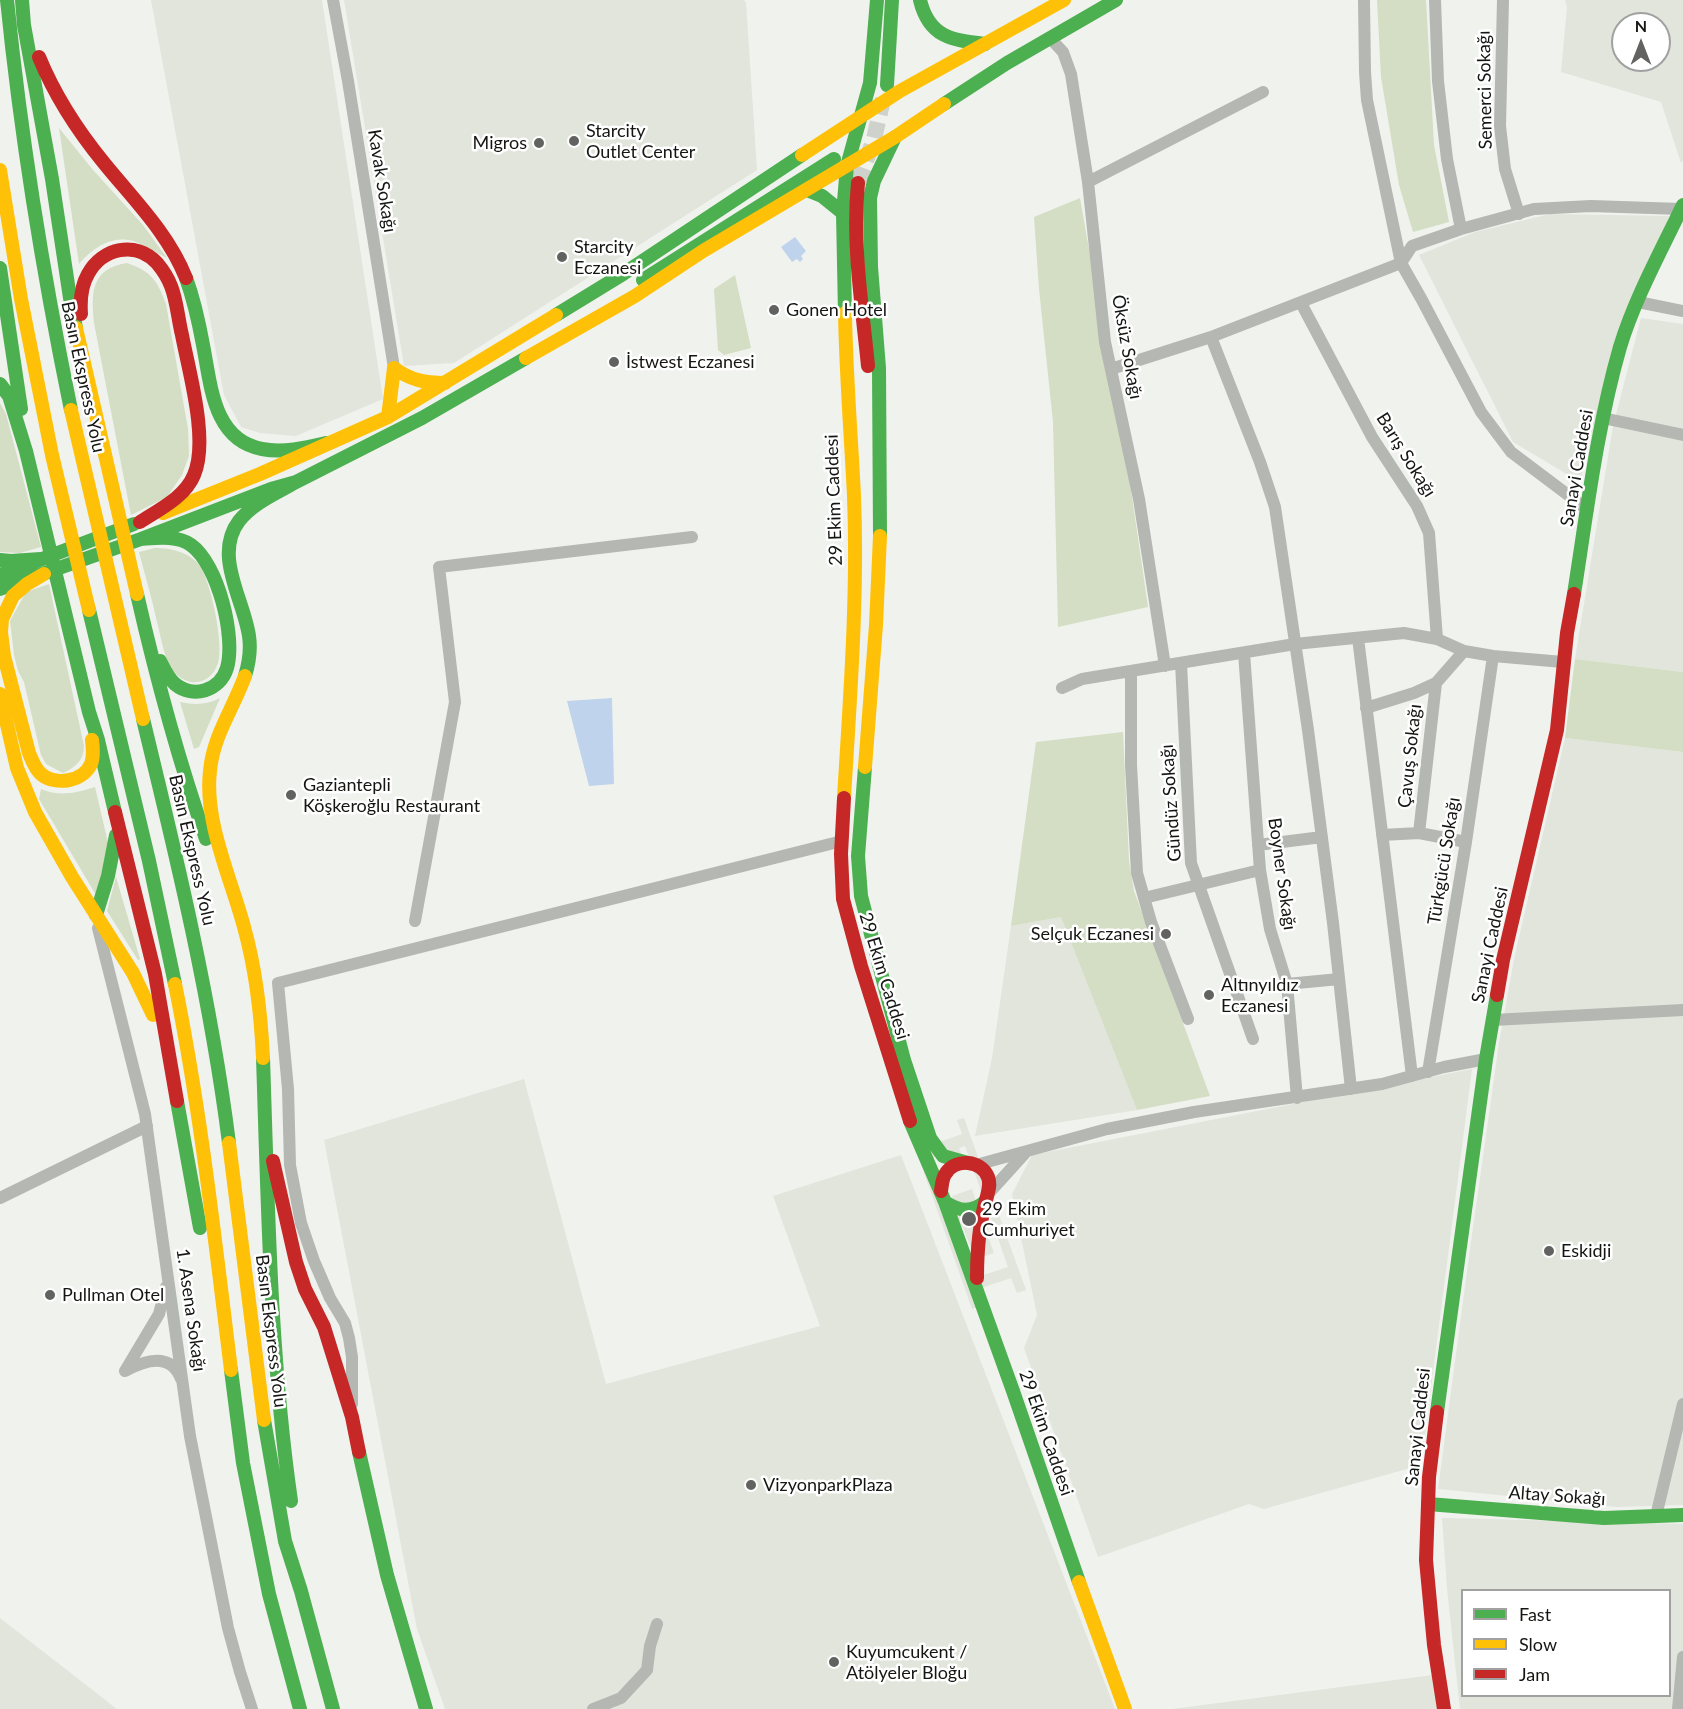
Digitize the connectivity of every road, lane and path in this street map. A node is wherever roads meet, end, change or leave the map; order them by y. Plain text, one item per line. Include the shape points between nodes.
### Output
1 (7, 0) edge
2 (24, 0) edge
3 (333, 0) edge
4 (877, 0) edge
5 (892, 0) edge
6 (920, 0) edge
7 (1064, 0) edge
8 (1116, 0) edge
9 (1364, 0) edge
10 (1435, 0) edge
11 (1503, 0) edge
12 (1052, 4) edge
13 (1050, 38) junction
14 (986, 44) junction
15 (887, 85) tunnel mouth
16 (1263, 92) dead end
17 (860, 116) junction
18 (895, 137) junction
19 (834, 159) dead end
20 (847, 166) junction
21 (0, 170) edge
22 (1088, 182) junction
23 (858, 183) tunnel mouth
24 (807, 190) junction
25 (1682, 207) edge
26 (843, 213) junction
27 (1519, 214) junction
28 (1461, 229) junction
29 (1401, 263) junction
30 (0, 278) edge
31 (1638, 302) junction
32 (1301, 303) junction
33 (1683, 311) edge
34 (584, 327) junction
35 (1211, 337) junction
36 (394, 368) junction
37 (1111, 369) junction
38 (89, 380) junction
39 (446, 383) junction
40 (0, 384) edge
41 (388, 417) junction
42 (1603, 418) junction
43 (1683, 435) edge
44 (326, 443) junction
45 (26, 451) junction
46 (880, 465) junction
47 (296, 482) junction
48 (1587, 510) junction
49 (140, 522) junction
50 (692, 537) dead end
51 (141, 539) junction
52 (41, 559) junction
53 (0, 560) edge
54 (44, 574) junction
55 (0, 575) edge
56 (0, 589) edge
57 (141, 611) junction
58 (1358, 638) junction
59 (1437, 639) junction
60 (1295, 644) junction
61 (1464, 651) junction
62 (1244, 653) junction
63 (1493, 656) junction
64 (1563, 662) junction
65 (1181, 663) junction
66 (1165, 666) junction
67 (1131, 671) junction
68 (1436, 683) junction
69 (1062, 688) dead end
70 (0, 694) edge
71 (1366, 708) junction
72 (89, 712) junction
73 (117, 825) junction
74 (1419, 833) junction
75 (1382, 835) junction
76 (1322, 837) junction
77 (842, 841) junction
78 (1466, 842) junction
79 (1258, 845) junction
80 (1260, 870) junction
81 (1198, 885) junction
82 (1144, 898) junction
83 (96, 915) junction
84 (415, 921) dead end
85 (241, 922) junction
86 (1339, 978) junction
87 (1287, 984) junction
88 (1683, 1010) edge
89 (1188, 1019) dead end
90 (1493, 1020) junction
91 (1253, 1039) dead end
92 (1486, 1059) junction
93 (1428, 1072) junction
94 (1412, 1076) junction
95 (173, 1081) junction
96 (1352, 1089) junction
97 (1297, 1098) junction
98 (265, 1122) junction
99 (147, 1126) junction
100 (1027, 1151) junction
101 (972, 1164) junction
102 (943, 1197) junction
103 (987, 1197) junction
104 (0, 1198) edge
105 (168, 1276) junction
106 (978, 1294) junction
107 (183, 1386) junction
108 (1683, 1404) edge
109 (352, 1418) junction
110 (243, 1463) junction
111 (1428, 1504) junction
112 (1683, 1515) edge
113 (1656, 1516) junction
114 (299, 1586) junction
115 (657, 1624) dead end
116 (1683, 1657) edge
117 (252, 1709) edge
118 (300, 1709) edge
119 (333, 1709) edge
120 (426, 1709) edge
121 (593, 1709) edge
122 (1125, 1709) edge
123 (1444, 1709) edge
124 (1678, 1709) edge

1 - 114 main road, Basın Ekspress Yolu via 33,206 58,347 207,998 268,1446 286,1542
2 - 38 main road via 24,26 70,298
2 - 44 main road via 38,54 54,93 88,142 160,230 182,267 196,311 213,400 224,423 240,440 273,451 296,451
3 - 36 street, Kavak Sokağı
4 - 17 main road, 29 Ekim Caddesi via 870,83
5 - 15 main road
6 - 14 main road via 921,13 940,33 956,40
7 - 12 main road
8 - 13 main road
9 - 29 street via 1367,100
10 - 28 street via 1438,81 1447,159
11 - 27 street, Semerci Sokağı via 1500,126 1505,169
12 - 14 main road
13 - 18 main road
13 - 22 street, Öksüz Sokağı via 1064,52 1071,74
14 - 17 main road
16 - 22 street
17 - 20 main road, 29 Ekim Caddesi
17 - 39 main road via 623,274
18 - 20 main road
18 - 46 main road, 29 Ekim Caddesi via 870,198
19 - 34 main road via 669,263
20 - 24 main road
20 - 26 main road, 29 Ekim Caddesi
21 - 110 main road via 52,455 149,861 186,1039
22 - 37 street, Öksüz Sokağı
23 - 46 main road via 858,271
24 - 26 main road via 828,199
24 - 34 main road
25 - 27 street via 1591,206 1534,209
25 - 31 main road, Sanayi Caddesi
26 - 77 main road, 29 Ekim Caddesi via 846,372 854,497 854,634
27 - 28 street
28 - 29 street via 1412,246
29 - 32 street
29 - 48 street via 1481,412 1511,452
30 - 45 main road
31 - 33 street
31 - 42 main road, Sanayi Caddesi via 1621,345
32 - 35 street
32 - 59 street, Barış Sokağı via 1372,437 1417,506 1429,532
34 - 47 main road via 422,418
35 - 37 street
35 - 60 street via 1275,507
36 - 39 main road via 422,383
36 - 41 main road
37 - 66 street, Öksüz Sokağı via 1139,499
38 - 49 main road via 80,307 84,282 89,270 105,255 127,249 141,251 154,260 172,287 196,408 200,457 185,489
38 - 57 main road
39 - 41 main road
40 - 45 main road via 9,396
41 - 44 main road
42 - 43 street
42 - 48 main road, Sanayi Caddesi
44 - 49 main road
45 - 72 main road
46 - 101 main road, 29 Ekim Caddesi via 881,552 858,856 861,896 904,1060 930,1138 943,1156
47 - 51 main road
47 - 85 main road via 240,518 230,540 231,568 250,648 243,684 218,735 209,782 216,832
48 - 64 main road, Sanayi Caddesi
49 - 52 main road
50 - 84 street via 439,567 455,702
51 - 54 main road
51 - 57 main road via 166,538 189,543 209,566 230,638 231,655 221,681 202,691 177,686 167,677
52 - 53 main road
52 - 55 main road
54 - 56 main road
54 - 72 main road via 14,596 2,619 1,632 29,753 42,776 68,781 91,764
57 - 85 main road via 188,787
58 - 59 street via 1404,633
58 - 60 street
58 - 71 street
59 - 61 street
60 - 62 street
60 - 76 street
61 - 63 street
61 - 68 street
62 - 65 street
62 - 79 street, Boyner Sokağı
63 - 64 street
63 - 78 street, Türkgücü Sokağı
64 - 90 main road, Sanayi Caddesi via 1557,730 1503,960
65 - 66 street
65 - 81 street, Gündüz Sokağı via 1191,863
66 - 67 street
67 - 69 street
67 - 82 street via 1137,873
68 - 71 street
68 - 74 street, Çavuş Sokağı
70 - 83 main road via 12,750 30,801
71 - 75 street
72 - 73 main road
73 - 83 main road via 114,854
73 - 95 main road via 154,974
74 - 75 street
74 - 78 street
75 - 94 street
76 - 79 street
76 - 86 street
77 - 102 main road, 29 Ekim Caddesi via 843,900 861,966 902,1100
77 - 109 street via 278,983 288,1089 290,1165 301,1223 349,1338
78 - 93 street, Türkgücü Sokağı
79 - 80 street, Boyner Sokağı
80 - 81 street
80 - 87 street, Boyner Sokağı via 1270,929
81 - 82 street
81 - 91 street, Gündüz Sokağı
82 - 89 street
83 - 95 main road via 145,994
83 - 99 street, 1. Asena Sokağı
85 - 98 main road via 258,997
86 - 87 street
86 - 96 street
87 - 97 street, Boyner Sokağı
88 - 90 street
90 - 92 main road, Sanayi Caddesi
92 - 93 street
92 - 111 main road, Sanayi Caddesi via 1441,1377
93 - 94 street
94 - 96 street
95 - 110 main road via 224,1378
96 - 97 street
97 - 100 street via 1107,1129
98 - 109 main road via 296,1262 324,1327
98 - 114 main road via 278,1388
99 - 104 street
99 - 105 street, 1. Asena Sokağı
100 - 101 street
100 - 103 street
101 - 102 main road via 960,1163 946,1172
101 - 103 main road via 987,1177
102 - 103 main road via 966,1211 974,1210
102 - 106 main road, 29 Ekim Caddesi
103 - 106 main road via 980,1220
105 - 107 street, 1. Asena Sokağı
105 - 107 street via 159,1314 125,1371 158,1360 173,1366
106 - 122 main road, 29 Ekim Caddesi
107 - 117 street, 1. Asena Sokağı via 228,1628
108 - 113 street
109 - 120 main road via 387,1575
110 - 118 main road via 269,1594
111 - 113 main road, Altay Sokağı via 1604,1518
111 - 123 main road, Sanayi Caddesi via 1426,1560
112 - 113 main road, Altay Sokağı
114 - 119 main road, Basın Ekspress Yolu
115 - 121 street via 647,1670 621,1698
116 - 124 street

